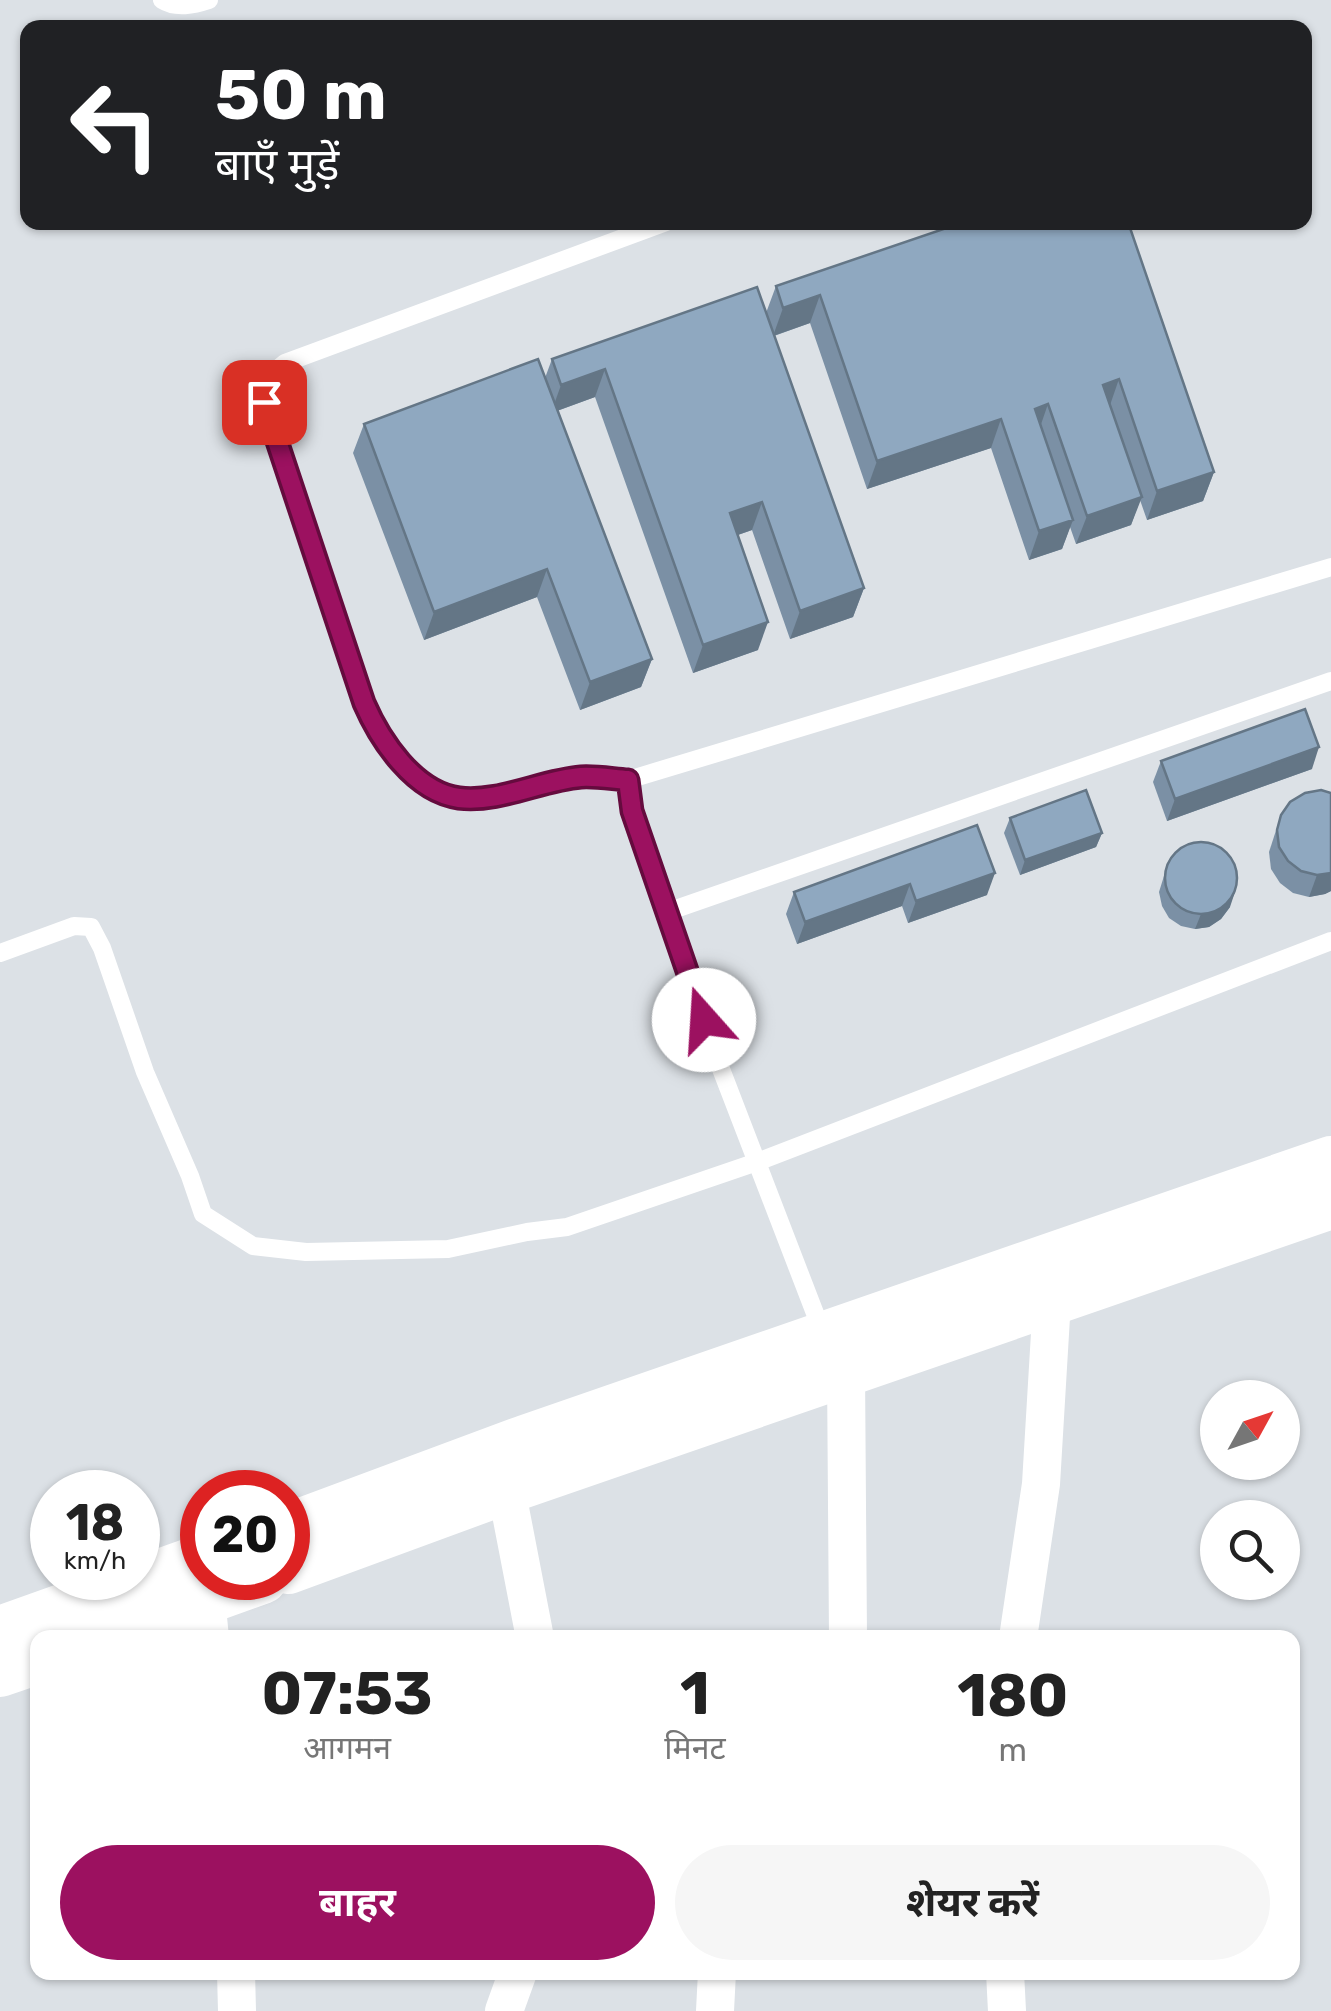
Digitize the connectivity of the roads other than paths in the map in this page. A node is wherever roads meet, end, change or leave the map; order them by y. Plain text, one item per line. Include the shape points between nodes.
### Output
1 (162, 0) edge
2 (209, 0) edge
3 (644, 230) edge
4 (1331, 567) edge
5 (1331, 682) edge
6 (628, 780) junction
7 (667, 912) junction
8 (1331, 941) edge
9 (0, 953) edge
10 (758, 1162) junction
11 (1331, 1162) edge
12 (1331, 1203) edge
13 (1052, 1300) junction
14 (835, 1353) junction
15 (506, 1488) junction
16 (310, 1521) edge
17 (310, 1560) edge
18 (202, 1600) edge
19 (75, 1630) edge
20 (533, 1630) edge
21 (848, 1630) edge
22 (1019, 1630) edge
23 (0, 1632) edge
24 (30, 1632) edge
25 (30, 1653) edge
26 (0, 1671) edge
27 (236, 1980) edge
28 (515, 1980) edge
29 (717, 1980) edge
30 (1005, 1980) edge
31 (237, 2011) edge
32 (504, 2011) edge
33 (715, 2011) edge
34 (1007, 2011) edge

1 - 2 lane
3 - 6 lane via 286,363 268,378 264,402 364,703 396,760 457,798 582,777
4 - 6 lane
5 - 7 lane
6 - 7 lane
7 - 10 lane
8 - 10 lane
9 - 10 lane via 74,926 91,927 203,1214 253,1246 306,1252 448,1249 566,1227
10 - 14 lane
11 - 14 main road
12 - 13 main road
13 - 14 main road
13 - 22 street via 1041,1484
14 - 15 main road
14 - 16 main road via 525,1441
14 - 21 street
15 - 17 main road
15 - 20 street
18 - 19 main road
23 - 24 main road
25 - 26 main road
27 - 31 street
28 - 32 street
29 - 33 street
30 - 34 street

